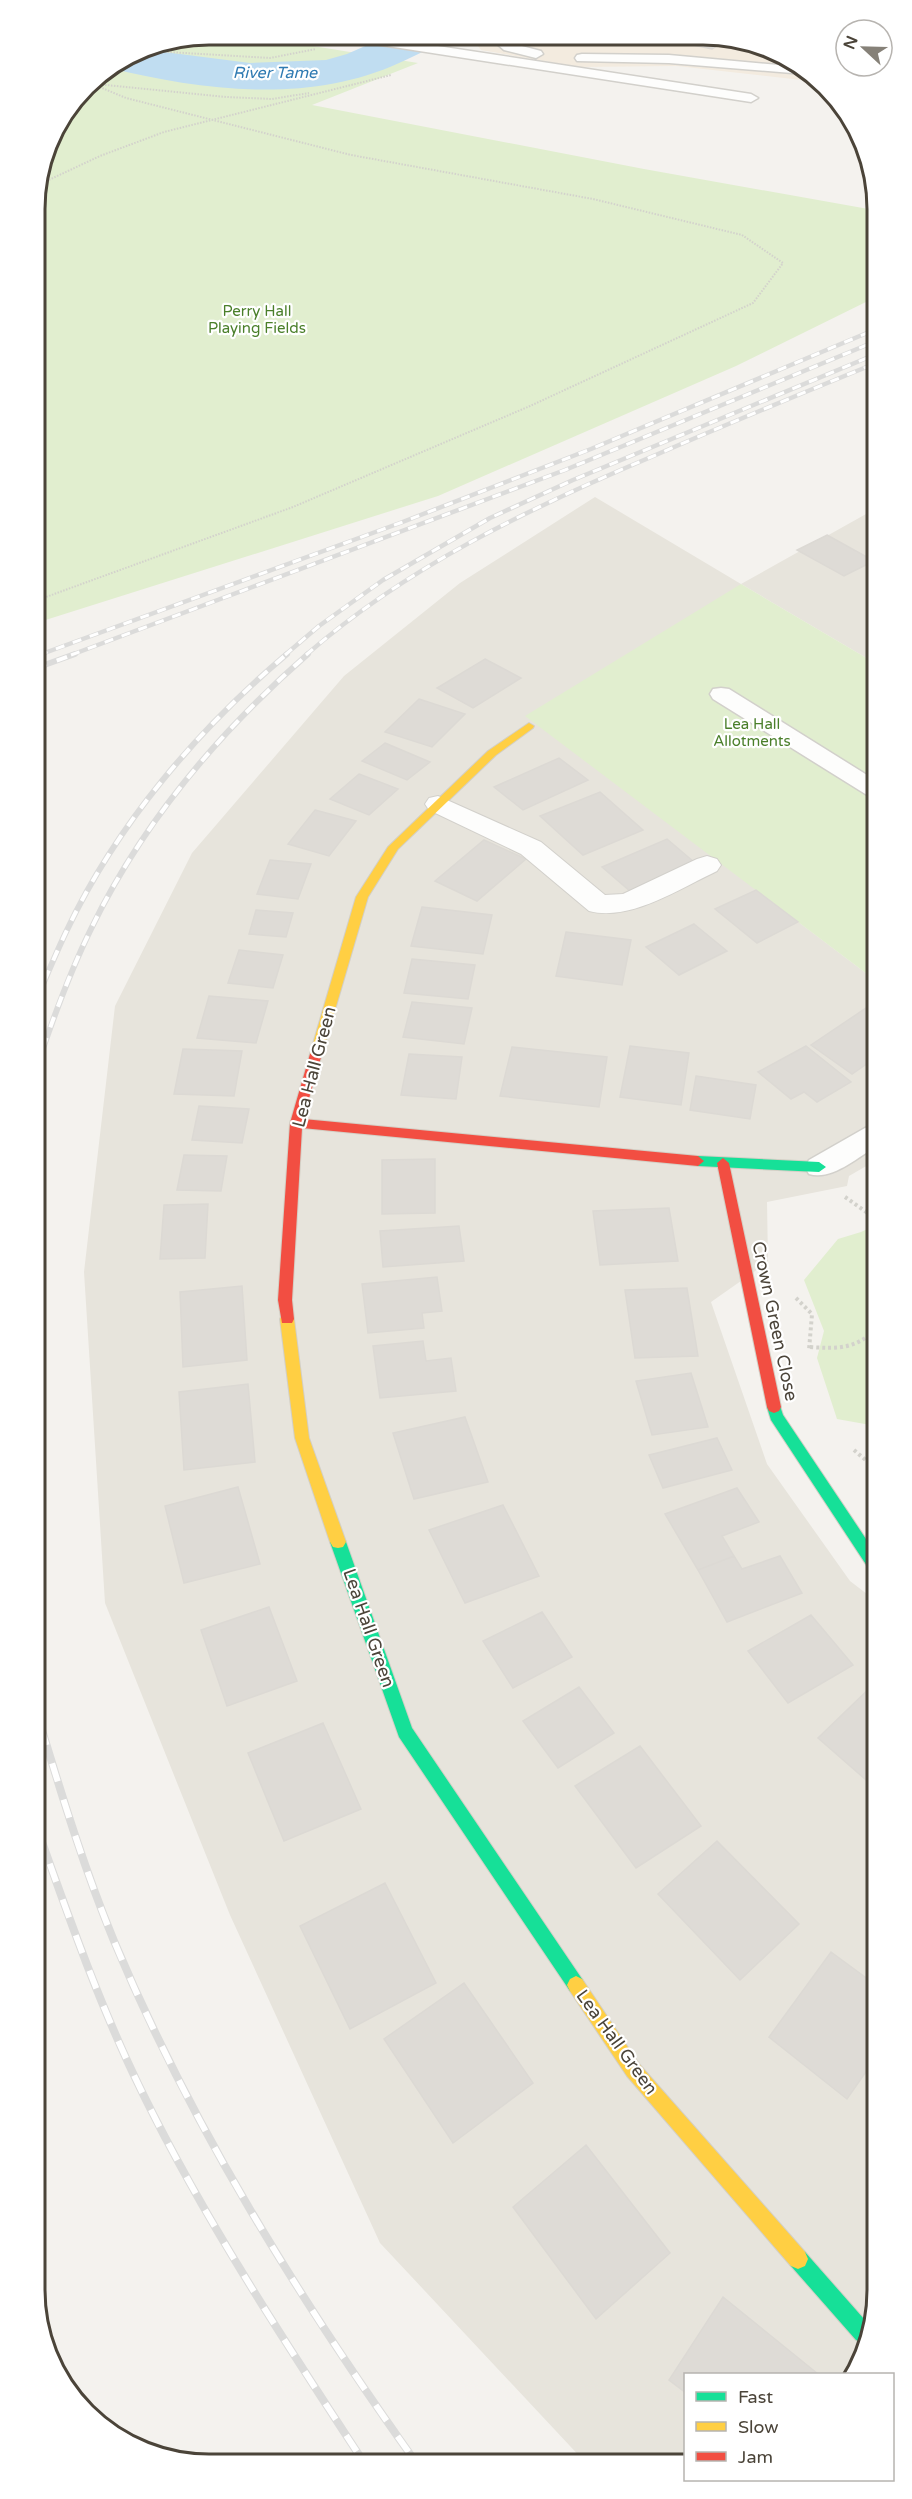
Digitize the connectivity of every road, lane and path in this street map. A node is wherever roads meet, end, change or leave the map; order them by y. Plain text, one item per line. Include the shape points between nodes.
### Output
1 (398, 45) edge
2 (506, 45) edge
3 (320, 48) dead end
4 (165, 51) edge
5 (790, 70) edge
6 (103, 85) edge
7 (100, 87) edge
8 (751, 98) dead end
9 (206, 119) junction
10 (48, 180) edge
11 (45, 598) edge
12 (722, 694) dead end
13 (529, 726) dead end
14 (867, 785) edge
15 (438, 804) junction
16 (707, 865) dead end
17 (296, 1123) junction
18 (867, 1140) edge
19 (723, 1163) junction
20 (819, 1167) joint
21 (867, 1339) edge
22 (810, 1347) dead end
23 (867, 1553) edge
24 (861, 2332) edge

1 - 8 lane
2 - 5 lane via 571,58 669,59
3 - 4 path via 270,58
6 - 9 path via 272,99 357,85
7 - 9 path
9 - 10 path via 135,141
9 - 11 path via 351,155 593,199 742,235 783,263 753,303 530,406 292,507
12 - 14 lane
13 - 15 street, Lea Hall Green via 492,753
15 - 16 street via 531,848 599,905 628,902
15 - 17 street, Lea Hall Green via 394,847 362,897
17 - 19 street
17 - 24 street, Lea Hall Green via 285,1300 302,1438 405,1732 633,2070
18 - 20 lane
19 - 20 street
19 - 23 street, Crown Green Close via 776,1416
21 - 22 path via 845,1349

